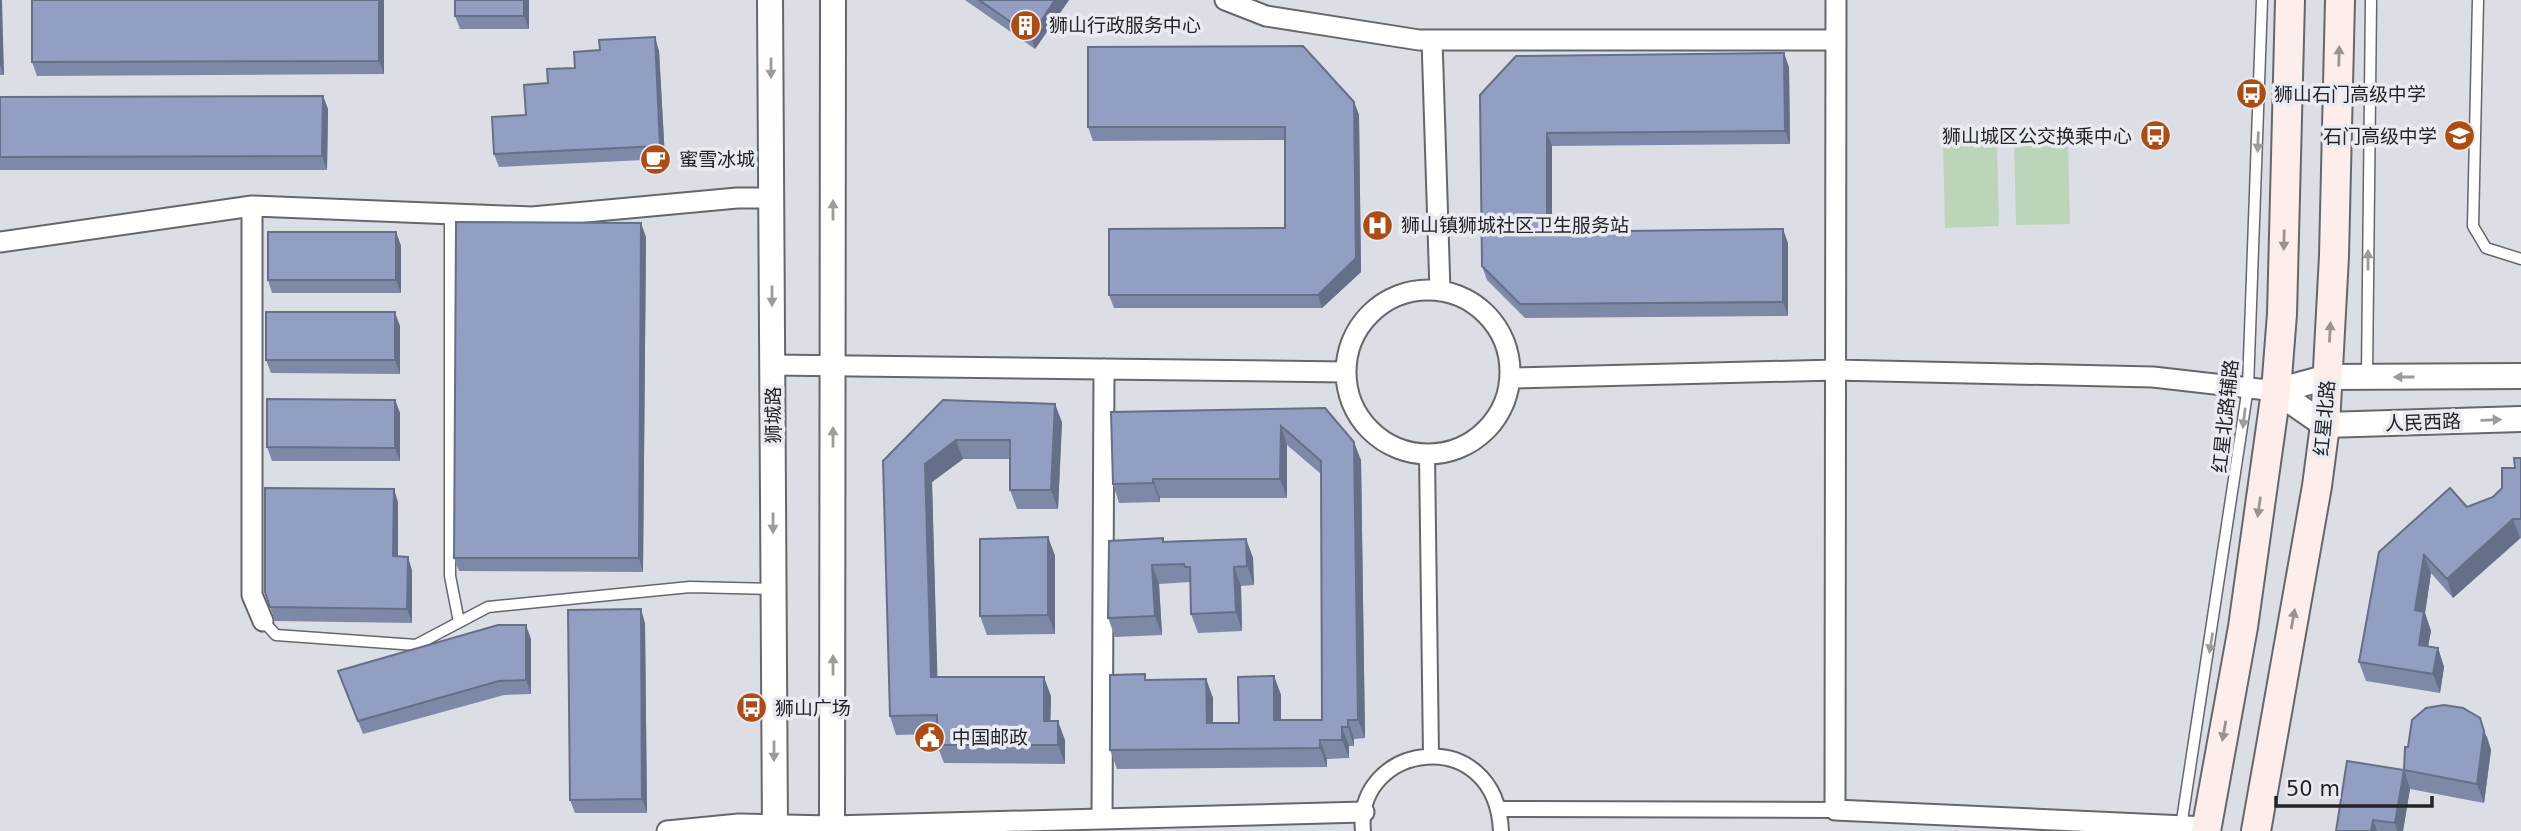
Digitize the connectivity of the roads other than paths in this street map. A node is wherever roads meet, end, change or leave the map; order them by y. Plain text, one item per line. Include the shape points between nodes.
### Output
1 (770, 0) edge
2 (833, 0) edge
3 (1225, 0) edge
4 (1836, 0) edge
5 (2262, 0) edge
6 (2290, 0) edge
7 (2340, 0) edge
8 (2371, 0) edge
9 (2478, 0) edge
10 (1432, 40) junction
11 (1836, 40) junction
12 (771, 198) junction
13 (253, 206) junction
14 (450, 214) junction
15 (0, 242) edge
16 (2521, 259) edge
17 (1440, 291) junction
18 (772, 365) junction
19 (833, 366) junction
20 (1104, 369) junction
21 (1835, 370) junction
22 (1345, 372) junction
23 (2521, 376) edge
24 (2328, 377) junction
25 (2368, 377) junction
26 (1511, 378) junction
27 (2248, 387) junction
28 (2276, 391) junction
29 (2521, 419) edge
30 (2325, 425) junction
31 (1427, 455) junction
32 (773, 589) junction
33 (263, 621) joint
34 (459, 622) junction
35 (1431, 755) junction
36 (1500, 809) junction
37 (1835, 810) junction
38 (1102, 819) junction
39 (1364, 821) edge
40 (1134, 824) edge
41 (832, 828) edge
42 (775, 829) edge
43 (2194, 829) edge
44 (667, 831) edge
45 (1501, 831) edge
46 (2256, 831) edge

1 -> 12 street, 狮城路
19 -> 2 street
3 - 10 street via 1266,16
4 - 11 street
5 -> 27 lane, 红星北路辅路
6 -> 28 main road
24 -> 7 main road, 红星北路
25 -> 8 lane
9 - 16 lane via 2473,226 2486,248
10 - 11 street
10 - 17 street
11 - 21 street
12 - 14 street via 532,217
12 -> 18 street, 狮城路
13 - 14 street
13 - 15 street
13 - 33 street via 252,595
14 - 34 lane via 450,576
17 - 22 street via 1401,294 1376,308 1350,344
17 - 26 street via 1458,295 1496,324 1508,349
18 - 19 street
18 -> 32 street, 狮城路
19 - 20 street
41 -> 19 street
20 - 22 street
20 - 38 street
21 - 26 street
21 - 27 street via 2153,377
21 - 37 street
22 - 31 street via 1350,400 1364,425 1386,444
23 -> 25 street
24 - 25 street
24 - 28 street
24 - 30 main road, 红星北路
26 - 31 street via 1504,406 1488,430 1464,447
27 - 28 street
27 -> 43 lane, 红星北路辅路
28 - 30 street
28 -> 43 main road via 2243,626
30 -> 29 street, 人民西路
46 -> 30 main road, 红星北路
31 - 35 street
32 - 34 lane via 690,587 488,607
32 -> 42 street, 狮城路
33 - 34 lane via 276,635 416,645
35 - 36 street via 1454,759 1476,771
35 - 39 street via 1407,760 1381,777 1368,797
36 - 37 street
36 - 45 street
37 - 43 street
38 - 40 street
38 - 41 street
39 - 40 street
41 - 42 street
42 - 44 street via 739,824

